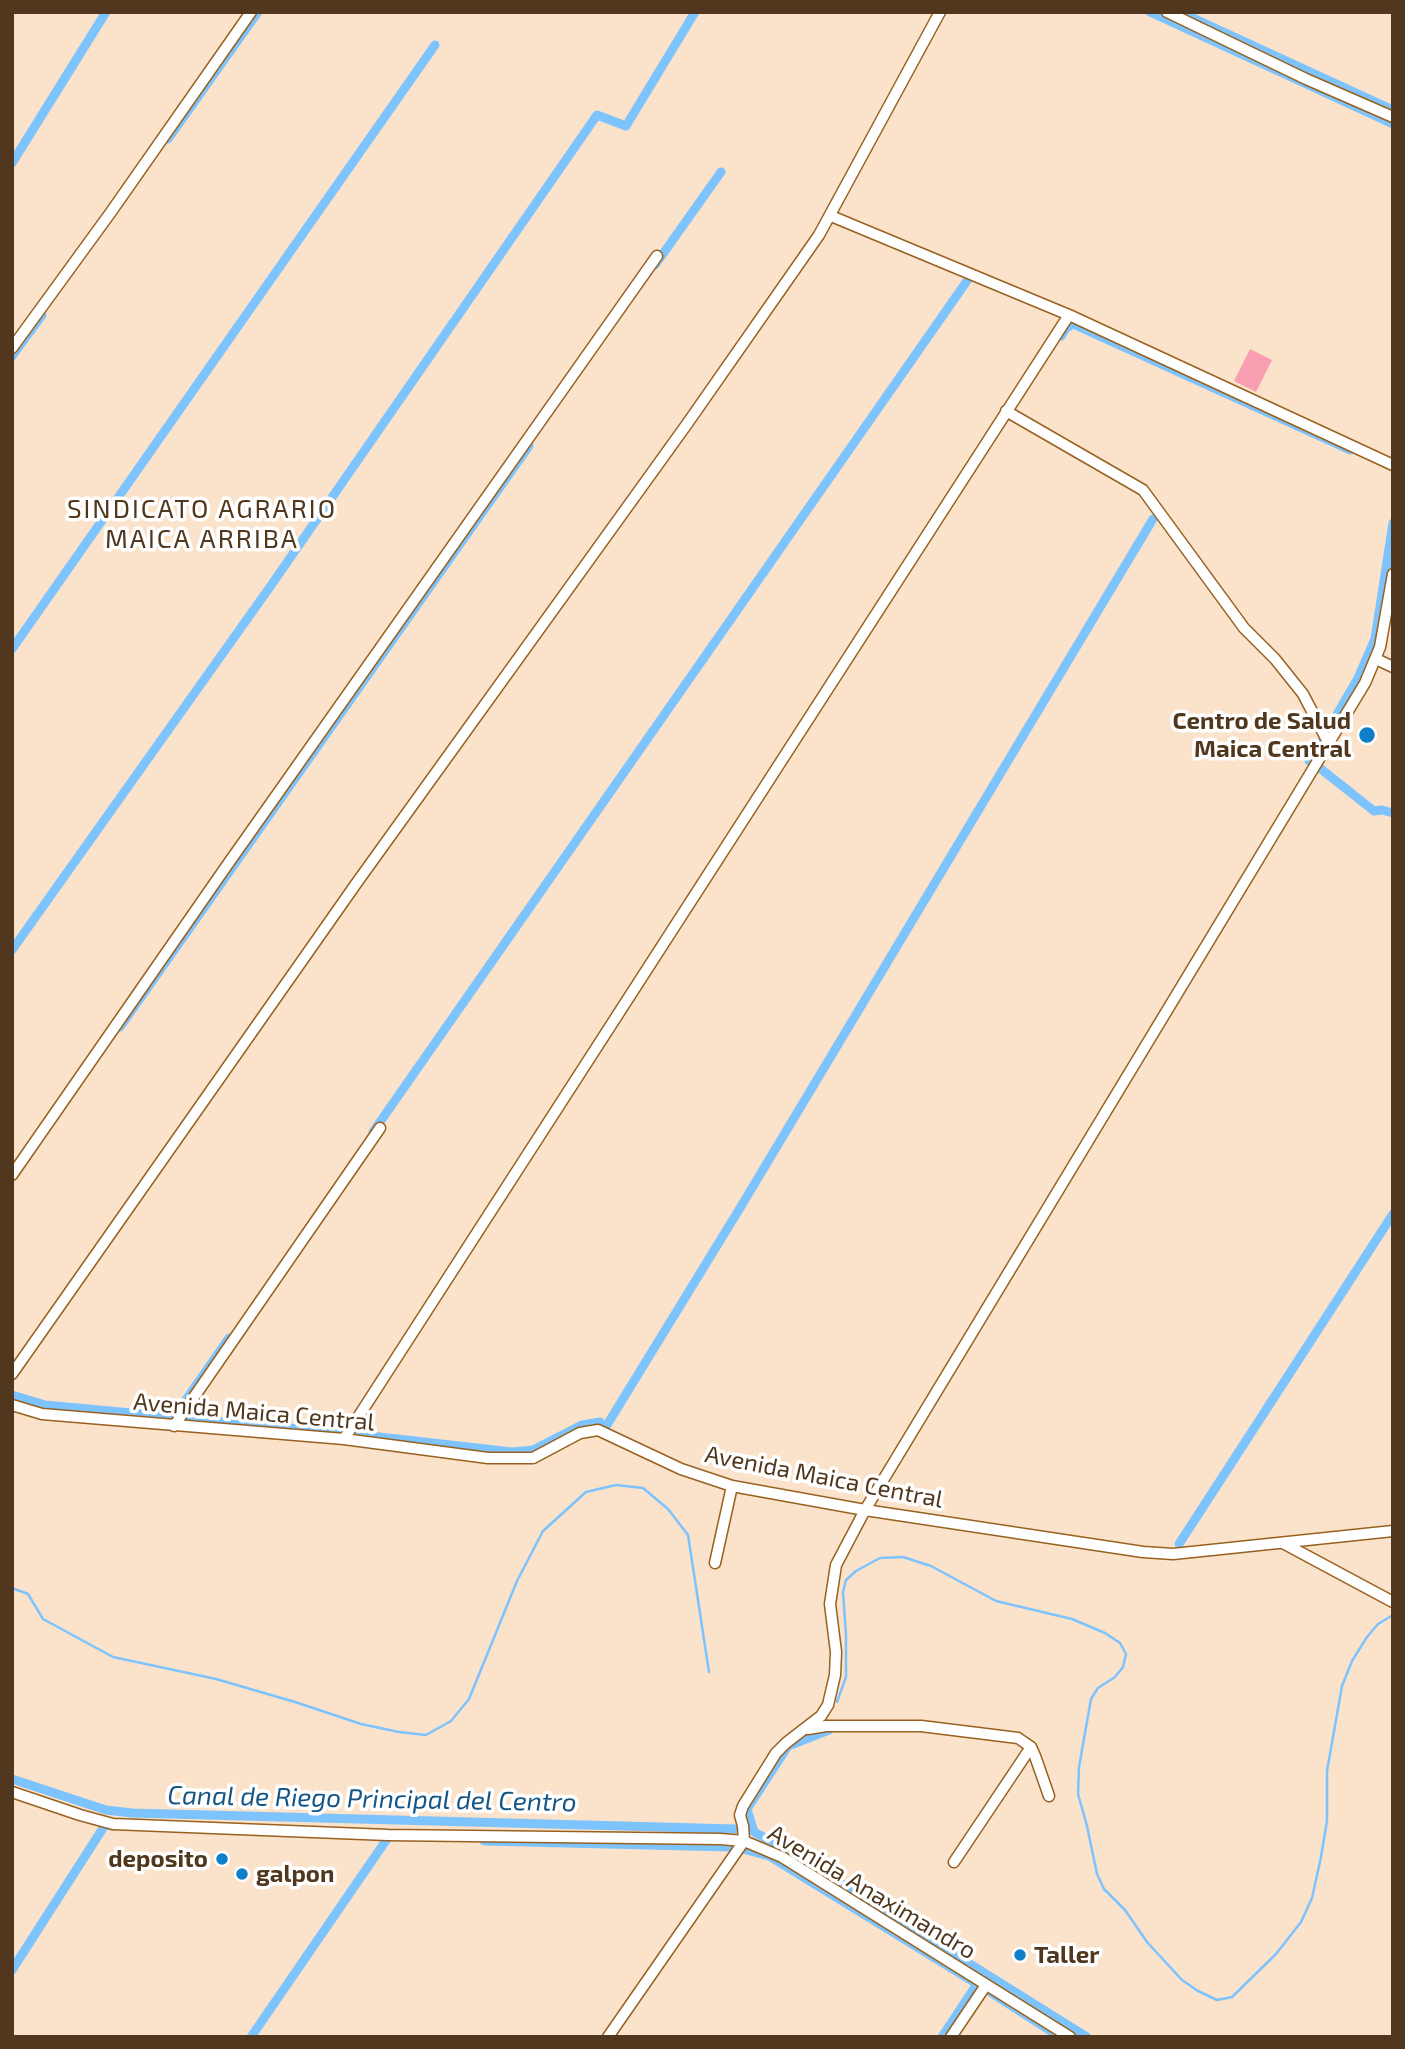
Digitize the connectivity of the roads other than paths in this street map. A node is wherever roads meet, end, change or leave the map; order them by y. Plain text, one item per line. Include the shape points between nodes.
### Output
1 (251, 12) edge
2 (940, 12) edge
3 (1167, 12) edge
4 (1393, 117) edge
5 (831, 216) junction
6 (657, 256) dead end
7 (1069, 315) junction
8 (12, 348) edge
9 (1006, 411) junction
10 (1393, 465) edge
11 (1393, 574) edge
12 (1376, 659) junction
13 (1393, 667) edge
14 (1329, 744) junction
15 (380, 1128) dead end
16 (12, 1175) edge
17 (12, 1374) edge
18 (12, 1405) edge
19 (174, 1426) junction
20 (344, 1439) junction
21 (732, 1486) junction
22 (864, 1510) junction
23 (1393, 1531) edge
24 (1283, 1543) junction
25 (715, 1563) dead end
26 (1393, 1602) edge
27 (803, 1730) junction
28 (1031, 1747) junction
29 (12, 1792) edge
30 (1049, 1796) dead end
31 (744, 1841) junction
32 (954, 1862) dead end
33 (986, 1984) junction
34 (608, 2037) edge
35 (951, 2037) edge
36 (1070, 2037) edge

1 - 8 street
2 - 5 street
3 - 4 street
5 - 7 street
5 - 17 street
6 - 16 street
7 - 9 street
7 - 10 street
9 - 14 street via 1143,490 1244,628 1303,694
9 - 20 street
11 - 12 street
12 - 13 street
12 - 14 street
14 - 22 street
15 - 19 street
18 - 19 street, Avenida Maica Central via 42,1414
19 - 20 street, Avenida Maica Central
20 - 21 street, Avenida Maica Central via 522,1459 533,1458 580,1433 598,1430 681,1469
21 - 22 street, Avenida Maica Central
21 - 25 street
22 - 24 street, Avenida Maica Central via 1160,1554
22 - 27 street via 836,1565 831,1588 836,1652 832,1692 821,1716
23 - 24 street, Avenida Maica Central
24 - 26 street
27 - 28 street via 826,1726 945,1727 1007,1735
27 - 31 street via 776,1753 743,1806
28 - 30 street
28 - 32 street
29 - 31 street, Avenida Anaximandro via 113,1824 388,1835
31 - 33 street, Avenida Anaximandro via 782,1857
31 - 34 street
33 - 35 street
33 - 36 street, Avenida Anaximandro

